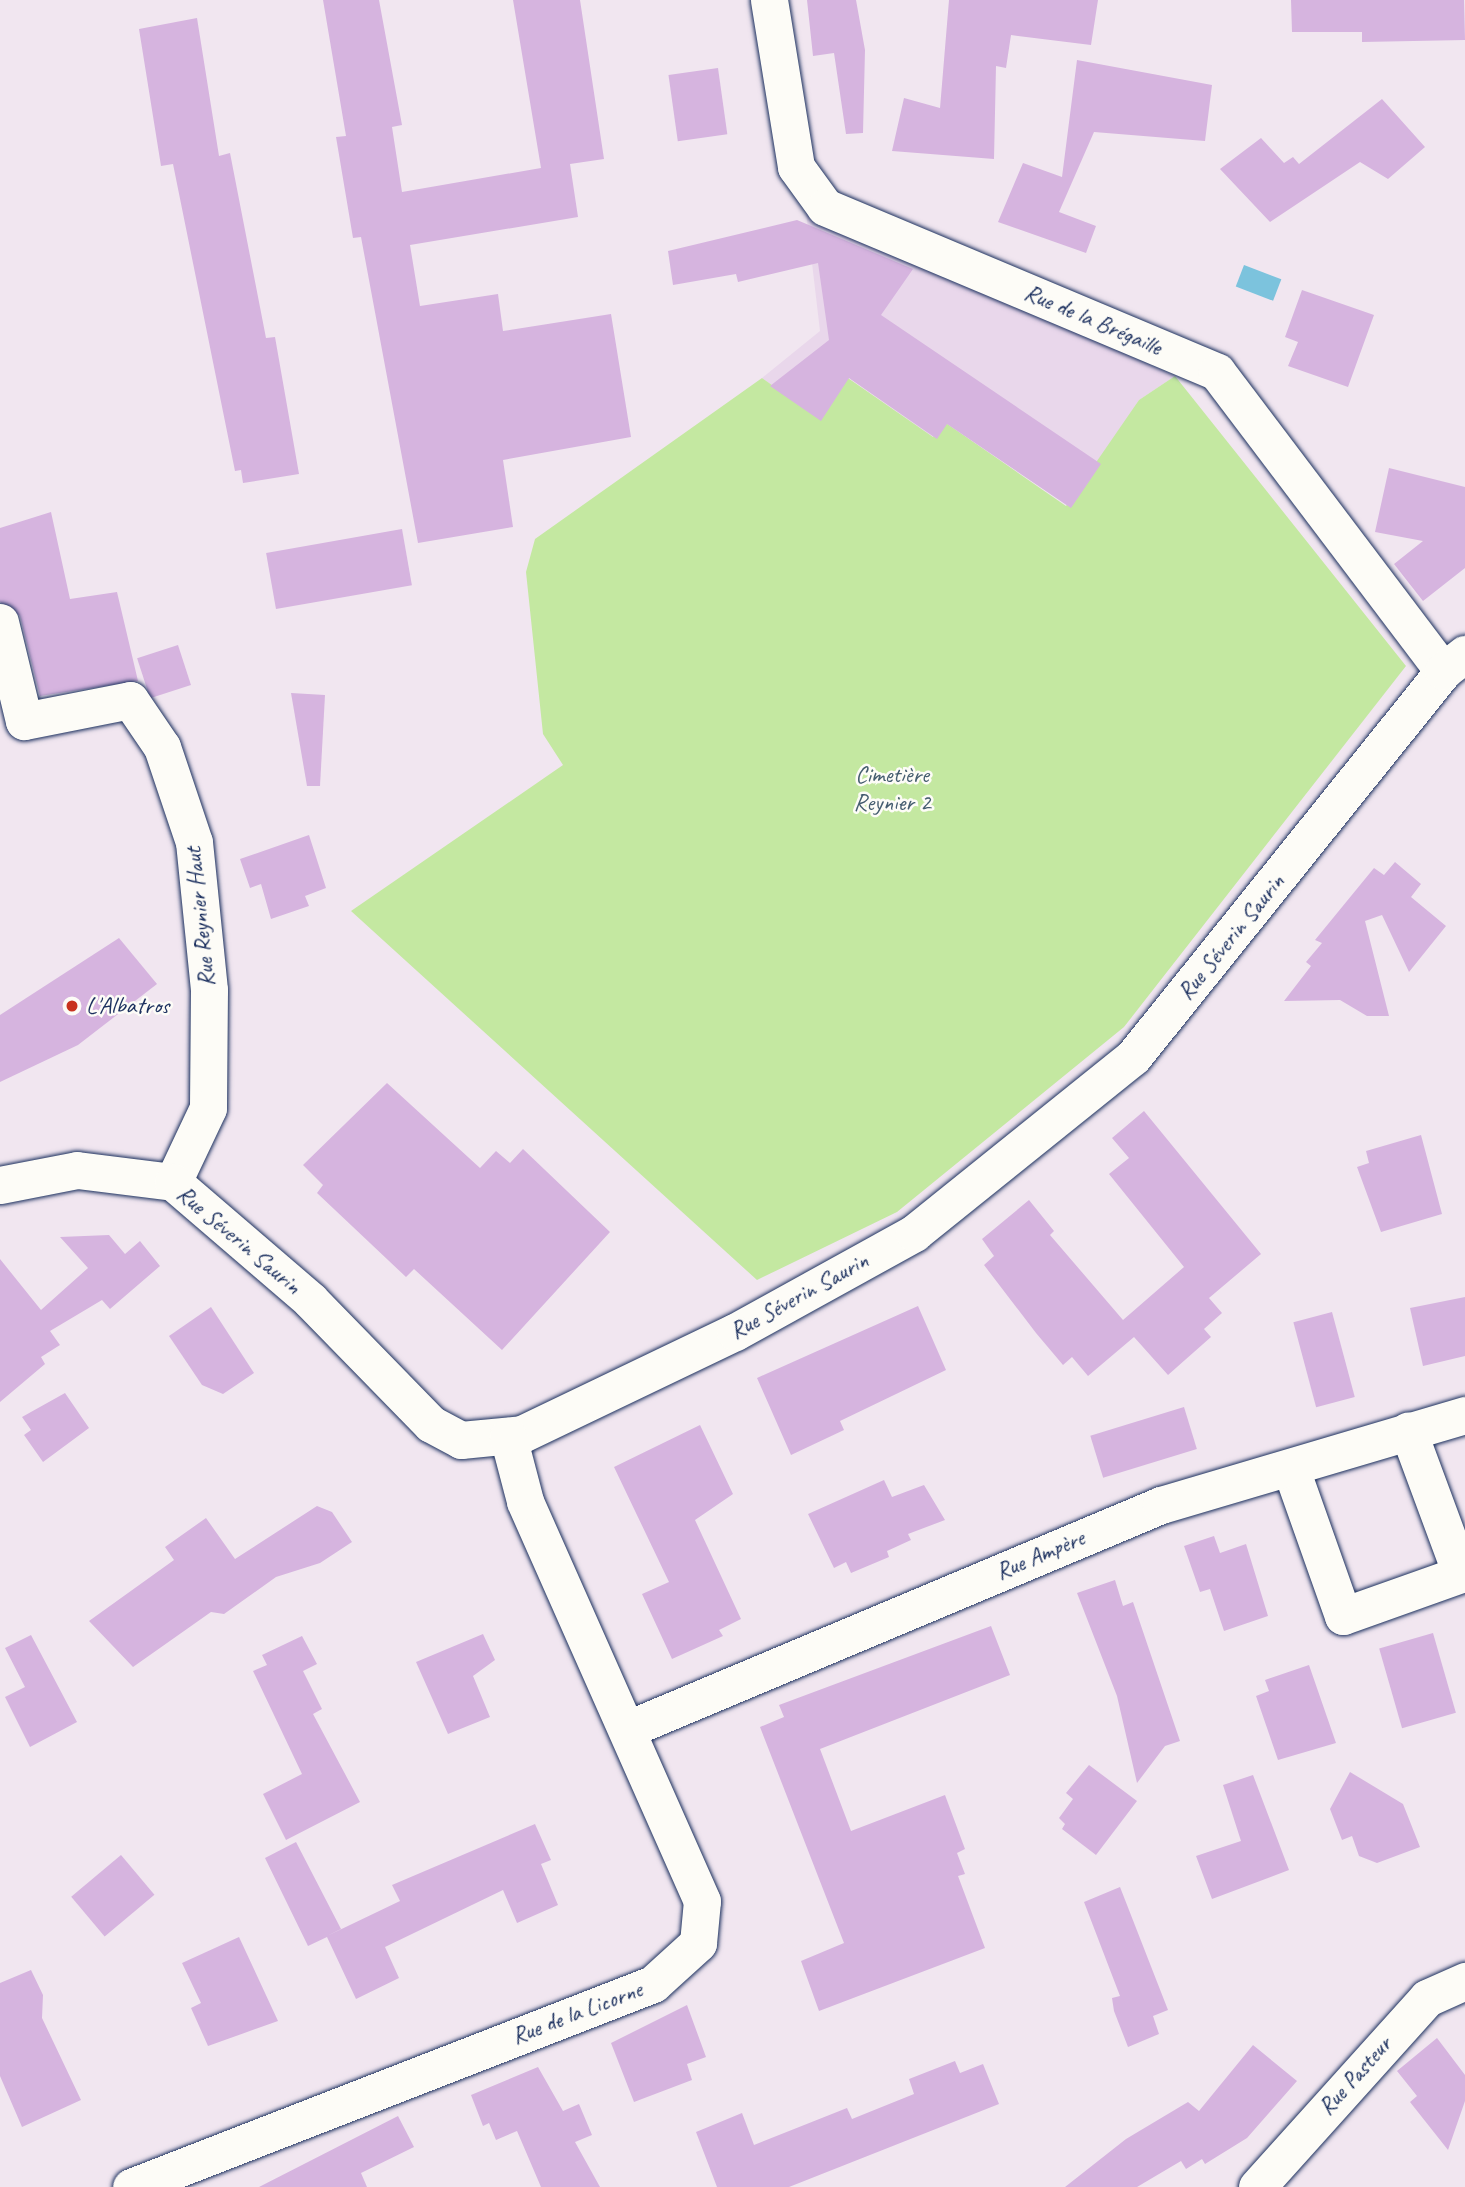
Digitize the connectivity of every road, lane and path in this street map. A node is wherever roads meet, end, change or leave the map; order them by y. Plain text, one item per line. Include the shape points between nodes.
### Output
1 (769, 0) edge
2 (0, 622) edge
3 (1454, 663) edge
4 (173, 1182) junction
5 (0, 1185) edge
6 (1465, 1415) edge
7 (1408, 1431) junction
8 (508, 1436) junction
9 (1291, 1469) junction
10 (628, 1729) junction
11 (1465, 1981) edge
12 (131, 2187) edge
13 (1257, 2187) edge

1 - 3 street, Rue de la Brégaille via 796,167 825,206 1217,372
2 - 4 street, Rue Reynier Haut via 24,721 130,700 162,747 194,842 209,990 208,1108
3 - 8 street, Rue Séverin Saurin via 1133,1057 914,1233 735,1332
4 - 5 street, Rue Séverin Saurin via 77,1170
4 - 8 street, Rue Séverin Saurin via 310,1300 431,1424 461,1440
6 - 7 street, Rue Ampère
7 - 9 street, Rue Ampère
7 - 9 street via 1461,1574 1343,1616
8 - 10 street, Rue de la Licorne via 525,1501
9 - 10 street, Rue Ampère via 1161,1505
10 - 12 street, Rue de la Licorne via 702,1901 698,1944 653,1984
11 - 13 street, Rue Pasteur via 1427,1998

